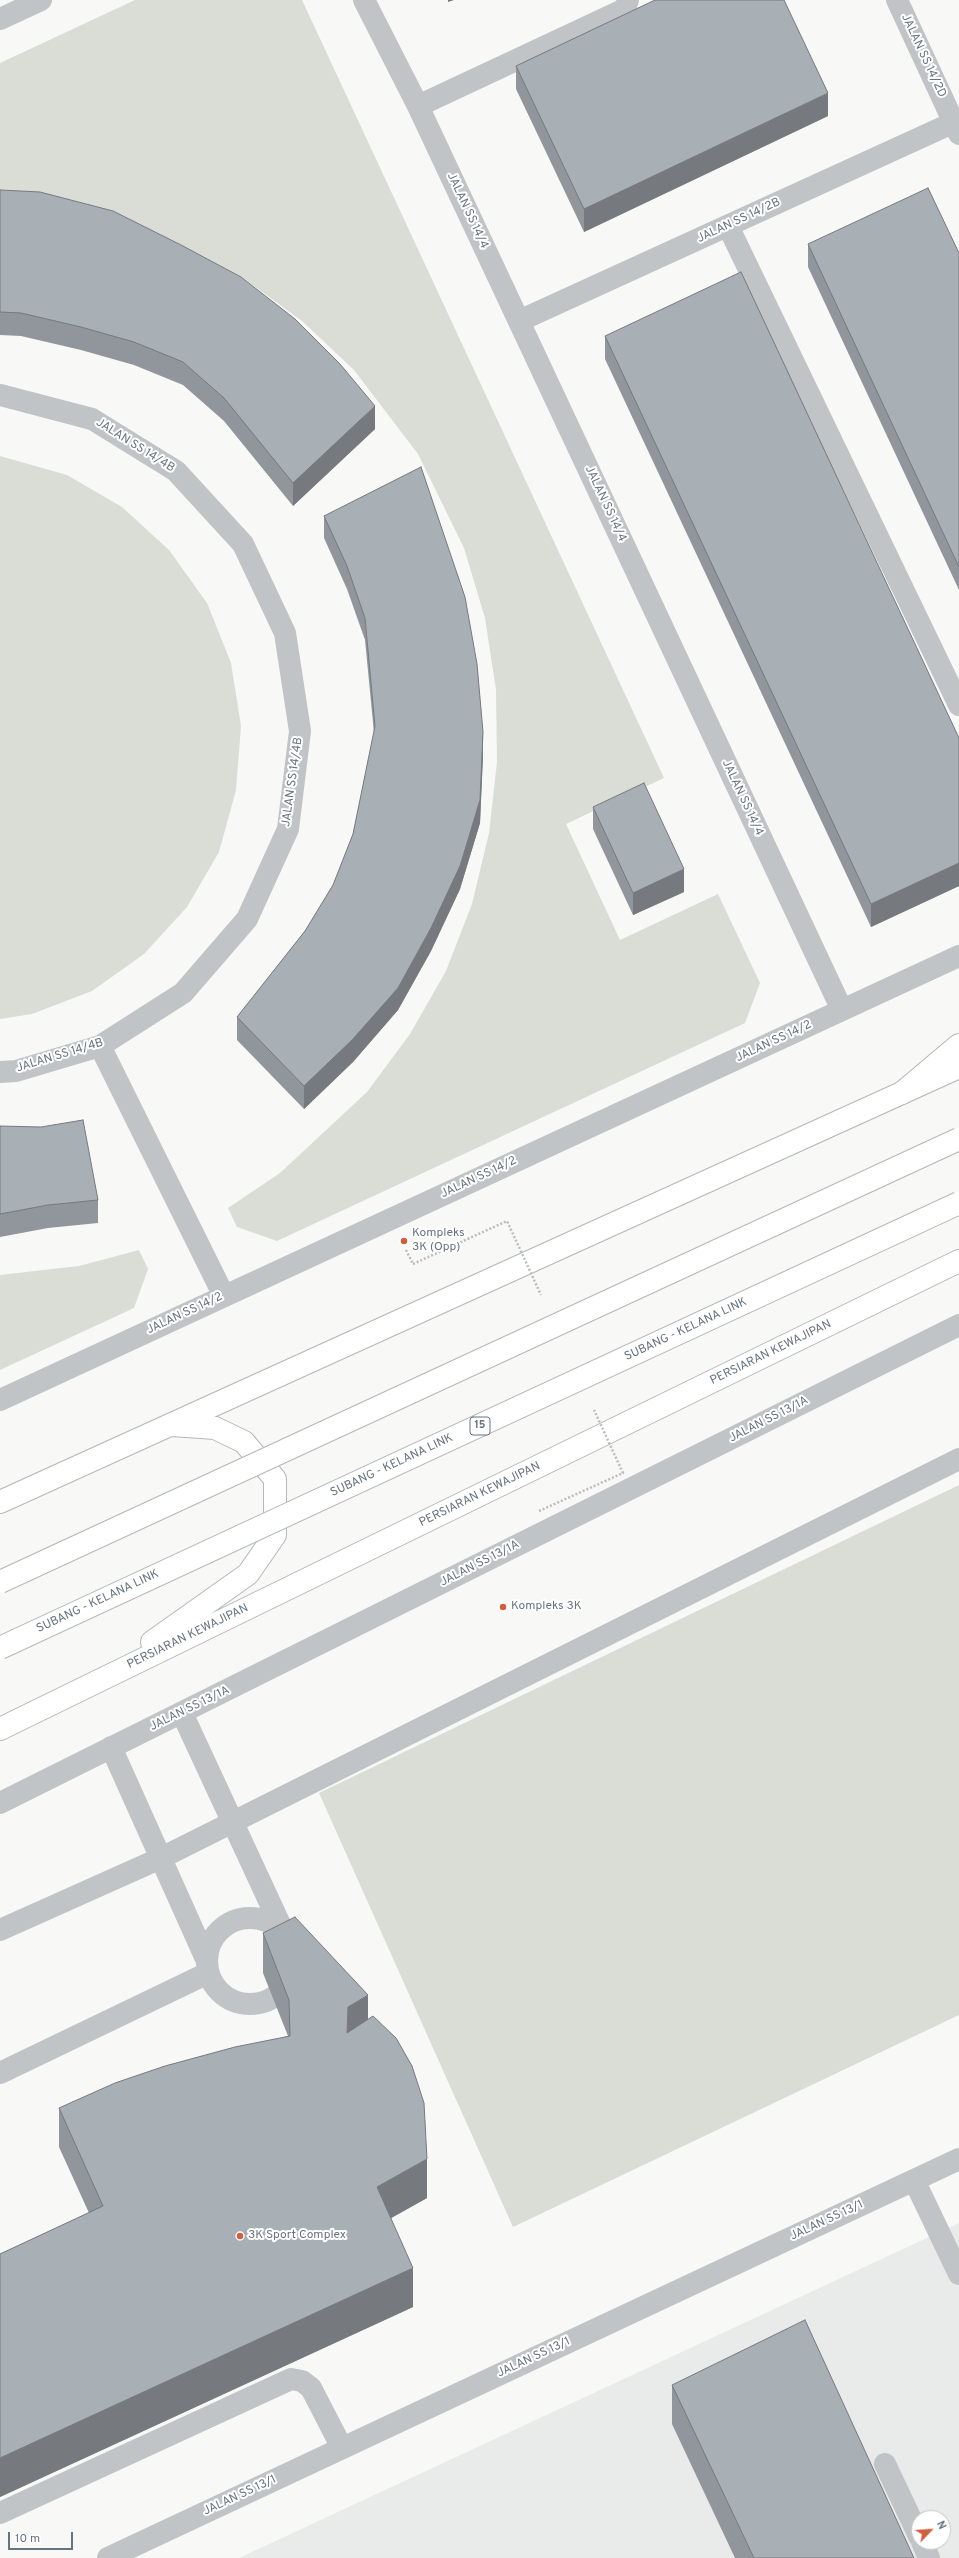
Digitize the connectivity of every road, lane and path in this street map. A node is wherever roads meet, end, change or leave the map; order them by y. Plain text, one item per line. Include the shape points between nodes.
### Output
1 (41, 0) edge
2 (364, 0) edge
3 (628, 0) edge
4 (897, 0) edge
5 (0, 19) edge
6 (418, 106) junction
7 (957, 126) edge
8 (728, 226) junction
9 (519, 321) junction
10 (0, 395) edge
11 (959, 705) edge
12 (959, 956) edge
13 (842, 1010) junction
14 (959, 1045) edge
15 (100, 1046) junction
16 (959, 1067) edge
17 (0, 1072) edge
18 (902, 1093) junction
19 (959, 1139) edge
20 (959, 1203) edge
21 (959, 1261) edge
22 (224, 1296) junction
23 (957, 1330) edge
24 (0, 1400) edge
25 (169, 1425) junction
26 (959, 1459) edge
27 (0, 1502) edge
28 (0, 1582) edge
29 (0, 1648) edge
30 (83, 1688) junction
31 (182, 1713) junction
32 (0, 1729) edge
33 (111, 1747) junction
34 (0, 1803) edge
35 (232, 1822) junction
36 (160, 1858) junction
37 (0, 1930) edge
38 (286, 1937) junction
39 (207, 1966) junction
40 (0, 2073) edge
41 (959, 2159) edge
42 (914, 2180) junction
43 (959, 2274) edge
44 (342, 2448) junction
45 (885, 2464) dead end
46 (0, 2513) edge
47 (911, 2519) edge
48 (108, 2558) edge

1 - 5 street
2 - 6 street, JALAN SS 14/4
3 - 6 street via 624,9
4 - 7 street, JALAN SS 14/2D
6 - 9 street, JALAN SS 14/4
7 - 8 street, JALAN SS 14/2B
8 - 9 street, JALAN SS 14/2B
8 - 11 street
9 - 13 street, JALAN SS 14/4
10 - 15 street, JALAN SS 14/4B via 92,419 176,471 243,544 285,633 300,731 288,829 247,919 183,994
12 - 13 street, JALAN SS 14/2
13 - 22 street, JALAN SS 14/2
14 - 18 main road
15 - 17 street, JALAN SS 14/4B via 16,1071
15 - 22 street
16 - 18 main road
18 - 25 main road
19 - 28 main road, bridge
20 - 29 main road, SUBANG - KELANA LINK / 15, bridge
21 - 30 main road, PERSIARAN KEWAJIPAN
22 - 24 street, JALAN SS 14/2
23 - 31 street, JALAN SS 13/1A
25 - 27 main road
25 - 30 main road via 215,1428 244,1442 275,1479 275,1535 248,1574 210,1603
26 - 35 street
30 - 32 main road, PERSIARAN KEWAJIPAN
31 - 33 street, JALAN SS 13/1A
31 - 35 street
33 - 34 street, JALAN SS 13/1A
33 - 36 street
35 - 36 street
35 - 38 street
36 - 37 street
36 - 39 street
38 - 39 street via 277,1927 265,1920 238,1919 216,1934 209,1946
38 - 39 street via 292,1951 288,1981 280,1993 267,2001 253,2004 238,2002 225,1996 214,1985
39 - 40 street
41 - 42 street, JALAN SS 13/1
42 - 43 street
42 - 44 street, JALAN SS 13/1
44 - 46 street via 310,2388 302,2380 291,2379
44 - 48 street, JALAN SS 13/1
45 - 47 street

